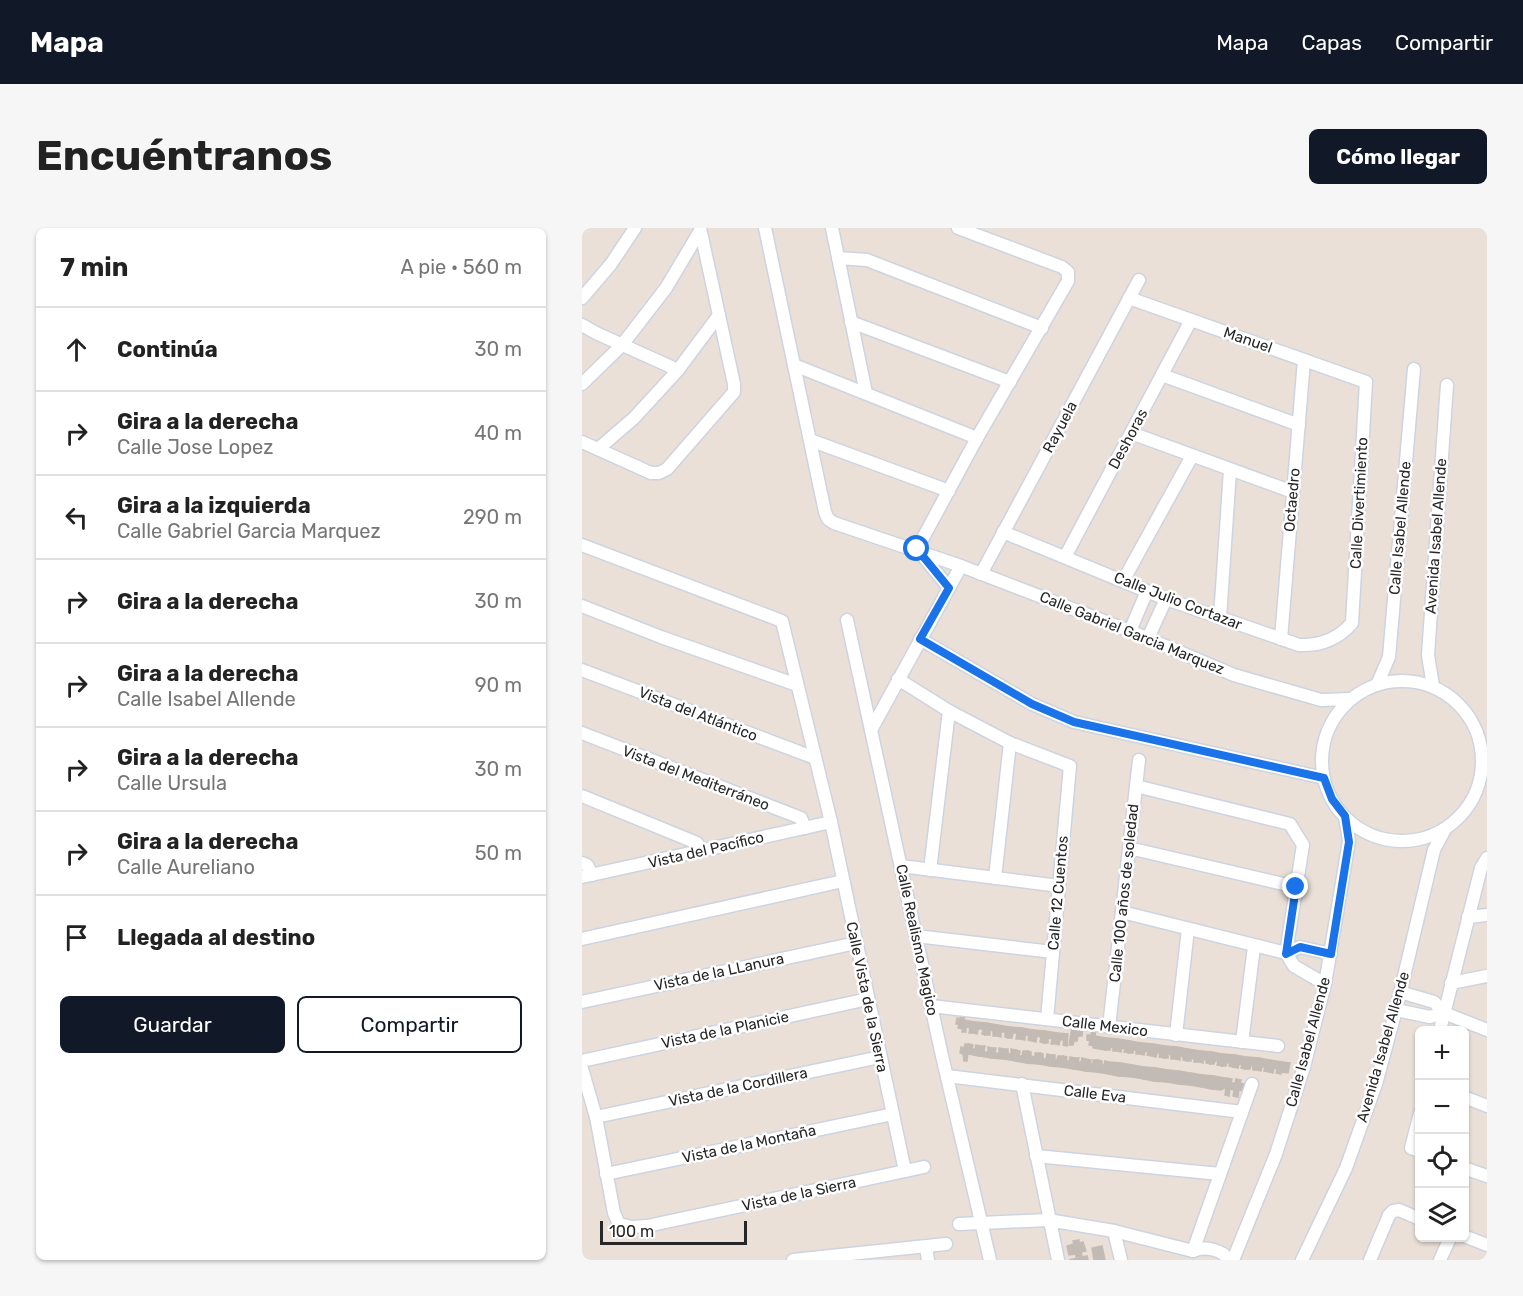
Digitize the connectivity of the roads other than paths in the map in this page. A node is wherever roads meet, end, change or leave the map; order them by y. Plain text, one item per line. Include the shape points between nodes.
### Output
1 (635, 228) edge
2 (765, 228) edge
3 (832, 228) edge
4 (958, 228) edge
5 (700, 230) edge
6 (838, 258) junction
7 (1139, 280) dead end
8 (582, 298) edge
9 (1129, 298) junction
10 (719, 315) junction
11 (1191, 320) junction
12 (851, 322) junction
13 (582, 325) edge
14 (1042, 328) junction
15 (622, 345) junction
16 (1304, 360) junction
17 (794, 365) junction
18 (1414, 369) dead end
19 (678, 370) junction
20 (1162, 375) junction
21 (1010, 382) junction
22 (1366, 382) joint
23 (582, 384) edge
24 (1447, 384) dead end
25 (866, 393) junction
26 (1299, 425) junction
27 (1131, 434) junction
28 (977, 438) junction
29 (810, 440) junction
30 (582, 442) edge
31 (598, 449) junction
32 (1192, 456) junction
33 (1230, 470) junction
34 (949, 491) junction
35 (1293, 492) junction
36 (1003, 532) junction
37 (582, 544) edge
38 (917, 549) junction
39 (1065, 557) junction
40 (961, 566) junction
41 (981, 574) junction
42 (1123, 581) junction
43 (949, 588) junction
44 (1147, 591) junction
45 (1166, 599) junction
46 (582, 606) edge
47 (1220, 618) junction
48 (846, 620) dead end
49 (1352, 623) joint
50 (1130, 631) junction
51 (1148, 638) junction
52 (920, 639) junction
53 (1281, 639) junction
54 (582, 670) edge
55 (898, 679) junction
56 (797, 685) junction
57 (1377, 685) junction
58 (1433, 687) junction
59 (1351, 699) junction
60 (949, 711) junction
61 (871, 730) junction
62 (582, 733) edge
63 (1010, 743) junction
64 (815, 758) junction
65 (1139, 760) dead end
66 (1324, 778) junction
67 (1136, 786) junction
68 (582, 796) edge
69 (1345, 816) junction
70 (831, 822) junction
71 (805, 828) junction
72 (1445, 829) junction
73 (1129, 848) junction
74 (701, 851) junction
75 (1487, 858) edge
76 (582, 863) edge
77 (901, 866) junction
78 (930, 870) junction
79 (587, 876) edge
80 (995, 878) junction
81 (843, 881) junction
82 (1059, 886) junction
83 (1296, 887) junction
84 (1122, 912) junction
85 (1487, 915) edge
86 (1468, 917) junction
87 (1188, 930) junction
88 (916, 936) junction
89 (582, 939) edge
90 (856, 943) junction
91 (1254, 947) junction
92 (1053, 952) junction
93 (1286, 954) junction
94 (1331, 954) junction
95 (1487, 976) edge
96 (1450, 983) junction
97 (1325, 984) junction
98 (1400, 992) junction
99 (868, 999) junction
100 (582, 1002) edge
101 (931, 1006) junction
102 (1396, 1010) junction
103 (1444, 1013) junction
104 (1047, 1020) junction
105 (1441, 1026) edge
106 (1109, 1027) junction
107 (1487, 1030) edge
108 (1176, 1035) junction
109 (1242, 1042) junction
110 (1278, 1046) dead end
111 (880, 1057) junction
112 (582, 1061) edge
113 (582, 1069) edge
114 (947, 1076) junction
115 (1022, 1084) junction
116 (1252, 1084) dead end
117 (1469, 1100) edge
118 (1487, 1106) edge
119 (1242, 1112) junction
120 (892, 1114) junction
121 (596, 1117) junction
122 (1415, 1130) edge
123 (1415, 1150) edge
124 (1036, 1156) junction
125 (924, 1167) dead end
126 (1469, 1170) edge
127 (905, 1171) junction
128 (606, 1174) junction
129 (1220, 1174) junction
130 (1487, 1176) edge
131 (1415, 1217) edge
132 (1048, 1220) junction
133 (981, 1223) junction
134 (959, 1224) dead end
135 (1114, 1231) junction
136 (1469, 1238) edge
137 (1448, 1242) edge
138 (946, 1245) dead end
139 (1487, 1245) edge
140 (927, 1254) edge
141 (1196, 1255) edge
142 (793, 1260) edge
143 (990, 1260) edge
144 (1058, 1260) edge
145 (1120, 1260) edge
146 (1231, 1260) edge
147 (1302, 1260) edge
148 (1370, 1260) edge
149 (1440, 1260) edge

1 - 8 street
2 - 17 street
3 - 6 street
4 - 14 street via 1068,272 1068,281
5 - 10 street
5 - 15 street via 666,288
6 - 12 street
6 - 14 street via 867,260
7 - 9 street, Rayuela
9 - 11 street, Manuel
9 - 36 street, Rayuela
10 - 19 street
10 - 31 street via 734,392 667,469 651,473
11 - 16 street, Manuel
11 - 20 street, Deshoras
12 - 21 street
12 - 25 street
13 - 15 street
14 - 21 street
15 - 19 street
15 - 23 street
16 - 22 street, Manuel
16 - 26 street, Octaedro
17 - 25 street
17 - 29 street
18 - 57 street, Calle Isabel Allende via 1389,657
19 - 31 street via 634,418
20 - 26 street
20 - 27 street, Deshoras
21 - 28 street
22 - 49 street, Calle Divertimiento
24 - 58 street, Avenida Isabel Allende via 1428,655
25 - 28 street
26 - 35 street, Octaedro
27 - 32 street
27 - 39 street, Deshoras
28 - 34 street
29 - 34 street
29 - 38 street, Calle Gabriel Garcia Marquez via 828,519
30 - 31 street
32 - 33 street
32 - 42 street
33 - 35 street
33 - 47 street
34 - 38 street
35 - 53 street, Octaedro
36 - 39 street, Calle Julio Cortazar
36 - 41 street, Rayuela
37 - 56 street, Calle Vista de la Sierra via 782,621
38 - 40 street, Calle Gabriel Garcia Marquez
38 - 43 street
39 - 42 street, Calle Julio Cortazar
40 - 41 street, Calle Gabriel Garcia Marquez
40 - 43 street
41 - 50 street, Calle Gabriel Garcia Marquez
42 - 44 street, Calle Julio Cortazar
43 - 52 street
44 - 45 street, Calle Julio Cortazar
44 - 50 street
45 - 47 street, Calle Julio Cortazar
45 - 51 street
46 - 56 street
47 - 53 street, Calle Julio Cortazar
48 - 61 street, Calle Realismo Magico
49 - 53 street, Calle Julio Cortazar via 1343,634 1313,646
50 - 51 street, Calle Gabriel Garcia Marquez
51 - 59 street, Calle Gabriel Garcia Marquez via 1234,675 1321,700
52 - 55 street
52 - 66 street via 1032,704 1074,722
54 - 64 street, Vista del Atlántico
55 - 60 street
55 - 61 street
56 - 64 street, Calle Vista de la Sierra
57 - 58 street via 1412,681
57 - 59 street
58 - 72 street via 1467,713 1478,733 1482,754 1481,776 1474,796
59 - 66 street via 1336,715 1327,735
60 - 63 street
60 - 78 street
61 - 77 street, Calle Realismo Magico
62 - 71 street, Vista del Mediterráneo via 801,818
63 - 80 street
63 - 82 street, Calle 12 Cuentos via 1070,766
64 - 70 street, Calle Vista de la Sierra
65 - 67 street, Calle 100 años de soledad
66 - 69 street via 1332,799
67 - 73 street, Calle 100 años de soledad
67 - 83 street via 1290,824 1303,845
68 - 74 street via 697,843
69 - 72 street via 1362,830 1404,841 1425,838
69 - 94 street, Calle Isabel Allende via 1349,842
70 - 71 street, Vista del Pacífico
70 - 81 street, Calle Vista de la Sierra
71 - 74 street, Vista del Pacífico
72 - 98 street, Avenida Isabel Allende via 1434,850
73 - 83 street
73 - 84 street, Calle 100 años de soledad
74 - 79 street, Vista del Pacífico
75 - 86 street via 1480,868
76 - 79 street via 588,865
77 - 78 street
77 - 88 street, Calle Realismo Magico
78 - 80 street
80 - 82 street
81 - 89 street
81 - 90 street, Calle Vista de la Sierra
82 - 92 street, Calle 12 Cuentos
83 - 93 street
84 - 87 street
84 - 106 street, Calle 100 años de soledad
85 - 86 street
86 - 96 street
87 - 91 street
87 - 108 street
88 - 92 street
88 - 101 street, Calle Realismo Magico
90 - 99 street, Calle Vista de la Sierra
90 - 100 street, Vista de la LLanura
91 - 93 street
91 - 109 street
92 - 104 street, Calle 12 Cuentos
93 - 94 street via 1300,947
93 - 97 street via 1294,966
94 - 97 street, Calle Isabel Allende
95 - 96 street
96 - 103 street
97 - 146 street, Calle Isabel Allende via 1276,1154
98 - 102 street, Avenida Isabel Allende
98 - 103 street via 1434,1002
99 - 111 street, Calle Vista de la Sierra
99 - 112 street, Vista de la Planicie
101 - 104 street, Calle Mexico
101 - 114 street, Calle Realismo Magico
102 - 103 street via 1430,1017
102 - 147 street, Avenida Isabel Allende via 1376,1084 1346,1167
103 - 105 street
103 - 107 street
104 - 106 street, Calle Mexico
106 - 108 street, Calle Mexico
108 - 109 street, Calle Mexico
109 - 110 street, Calle Mexico
111 - 120 street, Calle Vista de la Sierra
111 - 121 street, Vista de la Cordillera
113 - 121 street, Vista de la Sierra
114 - 115 street, Calle Eva
114 - 133 street, Calle Realismo Magico
115 - 119 street, Calle Eva
115 - 124 street
116 - 119 street
117 - 118 street
119 - 129 street
120 - 127 street, Calle Vista de la Sierra
120 - 128 street, Vista de la Montaña
121 - 128 street, Vista de la Sierra
122 - 123 street via 1411,1148
124 - 129 street
124 - 132 street
125 - 127 street, Vista de la Sierra
126 - 130 street
127 - 128 street, Vista de la Sierra via 632,1227 619,1224
129 - 141 street
131 - 148 street via 1393,1210
132 - 133 street
132 - 135 street
132 - 144 street
133 - 134 street
133 - 143 street, Calle Realismo Magico
135 - 141 street
135 - 145 street
136 - 139 street
137 - 149 street
138 - 140 street
140 - 142 street
141 - 146 street via 1206,1248

